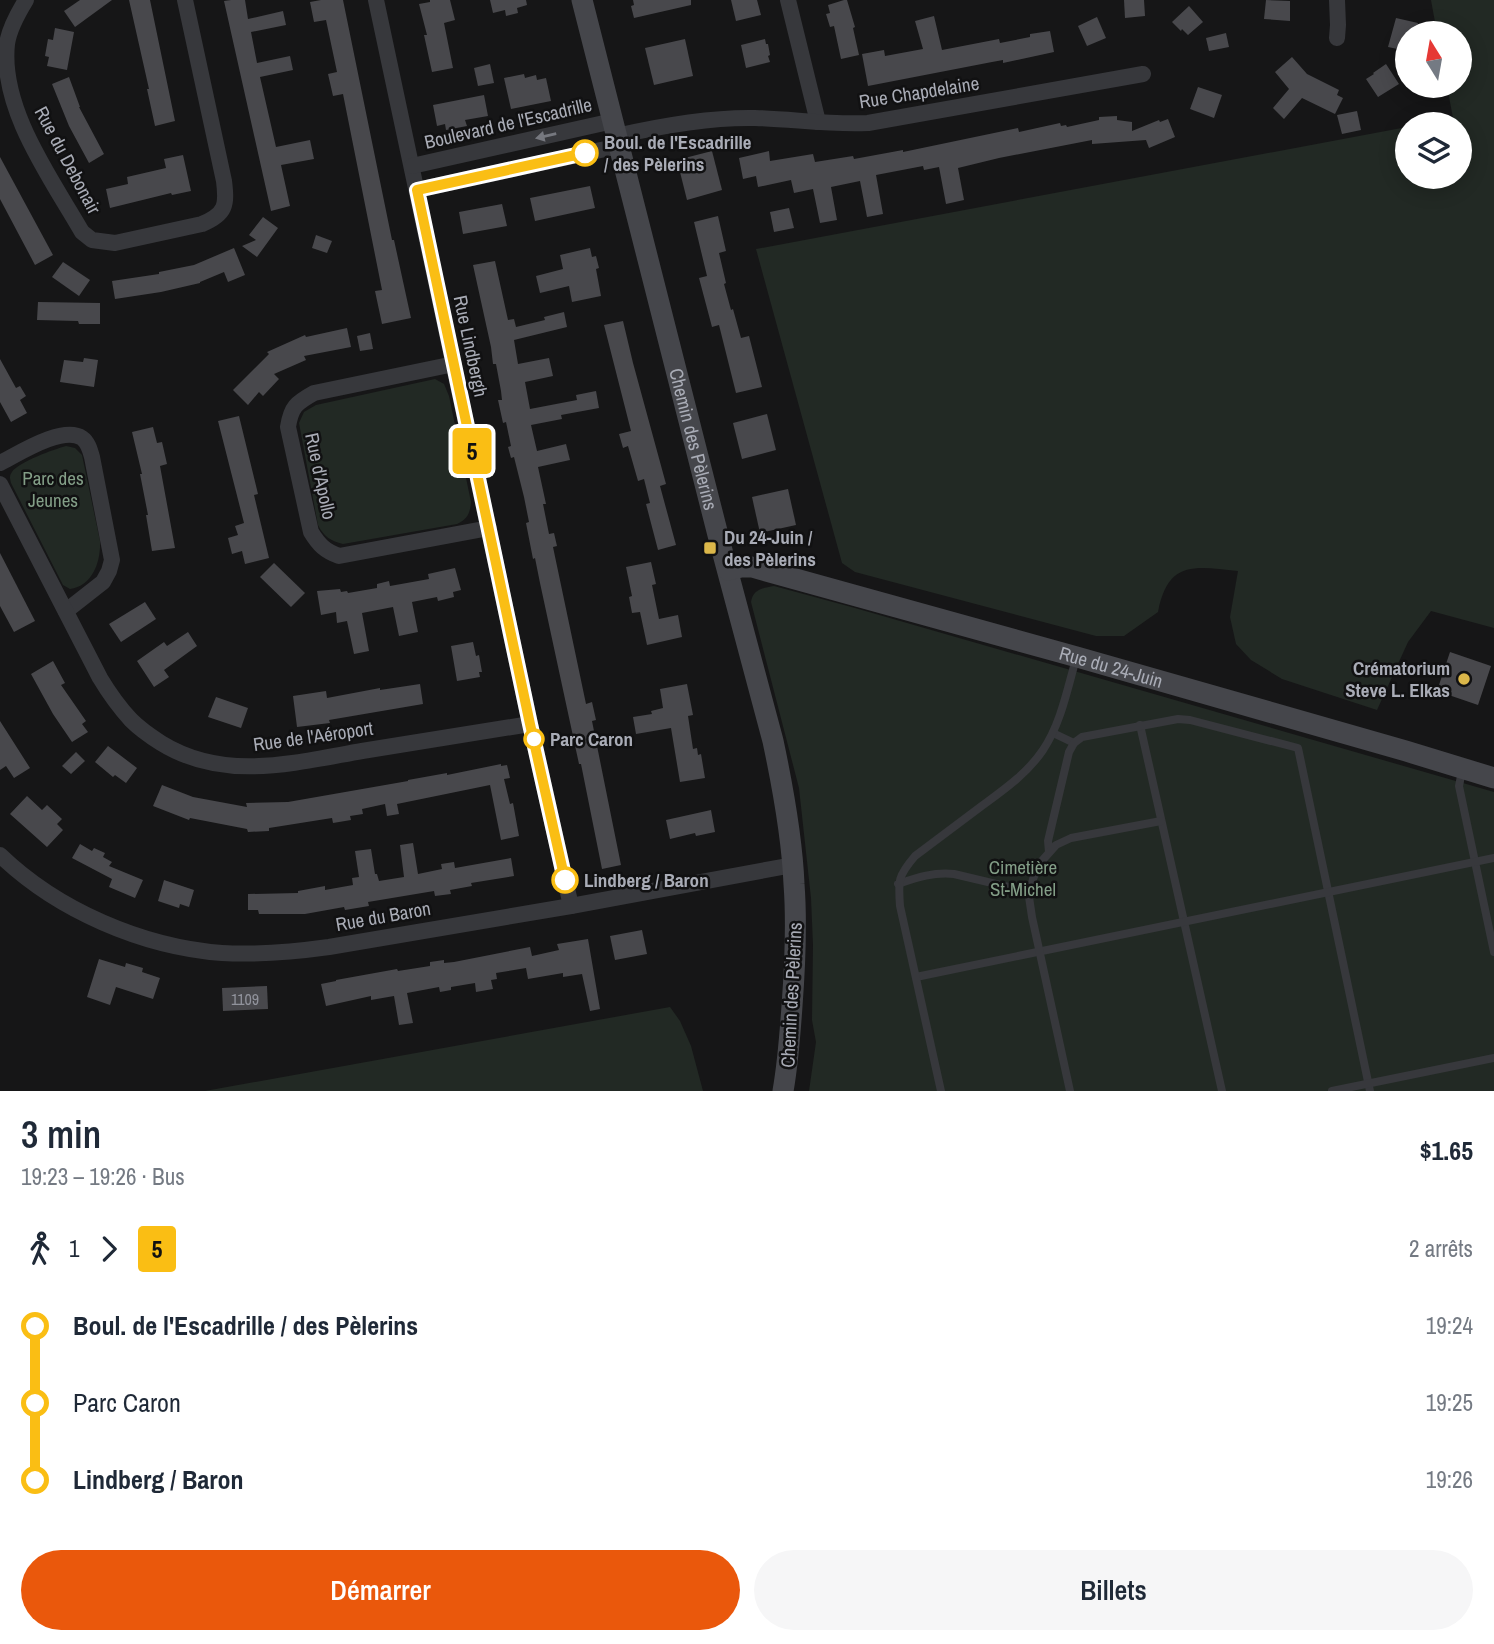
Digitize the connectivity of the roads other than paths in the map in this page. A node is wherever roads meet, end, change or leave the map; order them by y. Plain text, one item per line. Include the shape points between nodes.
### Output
1 (26, 0) edge
2 (185, 0) edge
3 (376, 0) edge
4 (582, 0) edge
5 (788, 0) edge
6 (1337, 0) edge
7 (1337, 38) dead end
8 (1143, 74) dead end
9 (818, 122) junction
10 (616, 134) junction
11 (412, 166) junction
12 (417, 190) junction
13 (454, 364) junction
14 (0, 463) edge
15 (0, 484) edge
16 (489, 528) junction
17 (728, 570) junction
18 (66, 611) junction
19 (1077, 657) junction
20 (530, 724) junction
21 (1140, 725) junction
22 (1053, 733) junction
23 (1074, 743) junction
24 (1462, 768) junction
25 (1494, 778) edge
26 (1161, 821) junction
27 (1049, 852) junction
28 (0, 855) edge
29 (1494, 858) edge
30 (1475, 862) junction
31 (793, 865) junction
32 (898, 884) junction
33 (1030, 892) junction
34 (1328, 892) junction
35 (571, 906) junction
36 (1184, 922) junction
37 (1040, 952) junction
38 (1494, 953) edge
39 (916, 977) junction
40 (1494, 1058) edge
41 (1369, 1087) edge
42 (783, 1091) edge
43 (941, 1091) edge
44 (1070, 1091) edge
45 (1222, 1091) edge
46 (1332, 1091) edge

1 - 2 street, Rue du Debonair via 8,42 11,91 30,140 82,232 102,243 202,224 223,210 224,181
3 - 11 street, Rue Lindbergh
4 - 10 street, Chemin des Pèlerins
5 - 9 street
6 - 7 street
8 - 9 street, Rue Chapdelaine via 868,123
9 - 10 street, Rue Chapdelaine via 719,119
10 -> 11 street, Boulevard de l'Escadrille
10 - 12 street
10 - 17 street, Chemin des Pèlerins
11 - 12 street, Rue Lindbergh
12 - 13 street, Rue Lindbergh
13 - 16 street, Rue Lindbergh
13 - 16 street, Rue d'Apollo via 314,393 291,411 288,427 311,532 328,552 339,556
14 - 18 street via 61,435 76,435 89,446 112,560 103,582
15 - 18 street, Rue de l'Aéroport
16 - 20 street, Rue Lindbergh
17 - 19 street, Rue du 24-Juin via 752,566
17 - 31 street, Chemin des Pèlerins via 773,741
18 - 20 street, Rue de l'Aéroport via 100,678 133,722 170,749 194,759 220,765 273,766
19 - 22 lane
19 - 24 street, Rue du 24-Juin
20 - 35 street, Rue Lindbergh
21 - 23 lane via 1082,737
21 - 26 lane
21 - 34 lane via 1190,720 1298,748
22 - 23 lane
22 - 32 lane via 1042,751 1005,788 915,856
23 - 27 lane
24 - 25 street, Rue du 24-Juin
24 - 30 lane via 1459,786
26 - 27 lane via 1072,838
26 - 36 lane
27 - 33 lane
28 - 35 street, Rue du Baron via 54,897 109,925 144,938 220,953 305,950
29 - 30 lane
30 - 34 lane
30 - 38 lane
31 - 35 street, Rue du Baron
31 - 42 street, Chemin des Pèlerins via 794,985
32 - 33 lane via 942,873
32 - 39 lane
33 - 37 lane
34 - 36 lane
34 - 41 lane
36 - 37 lane
36 - 45 lane
37 - 39 lane
37 - 44 lane
39 - 43 lane
40 - 41 lane
41 - 46 lane

